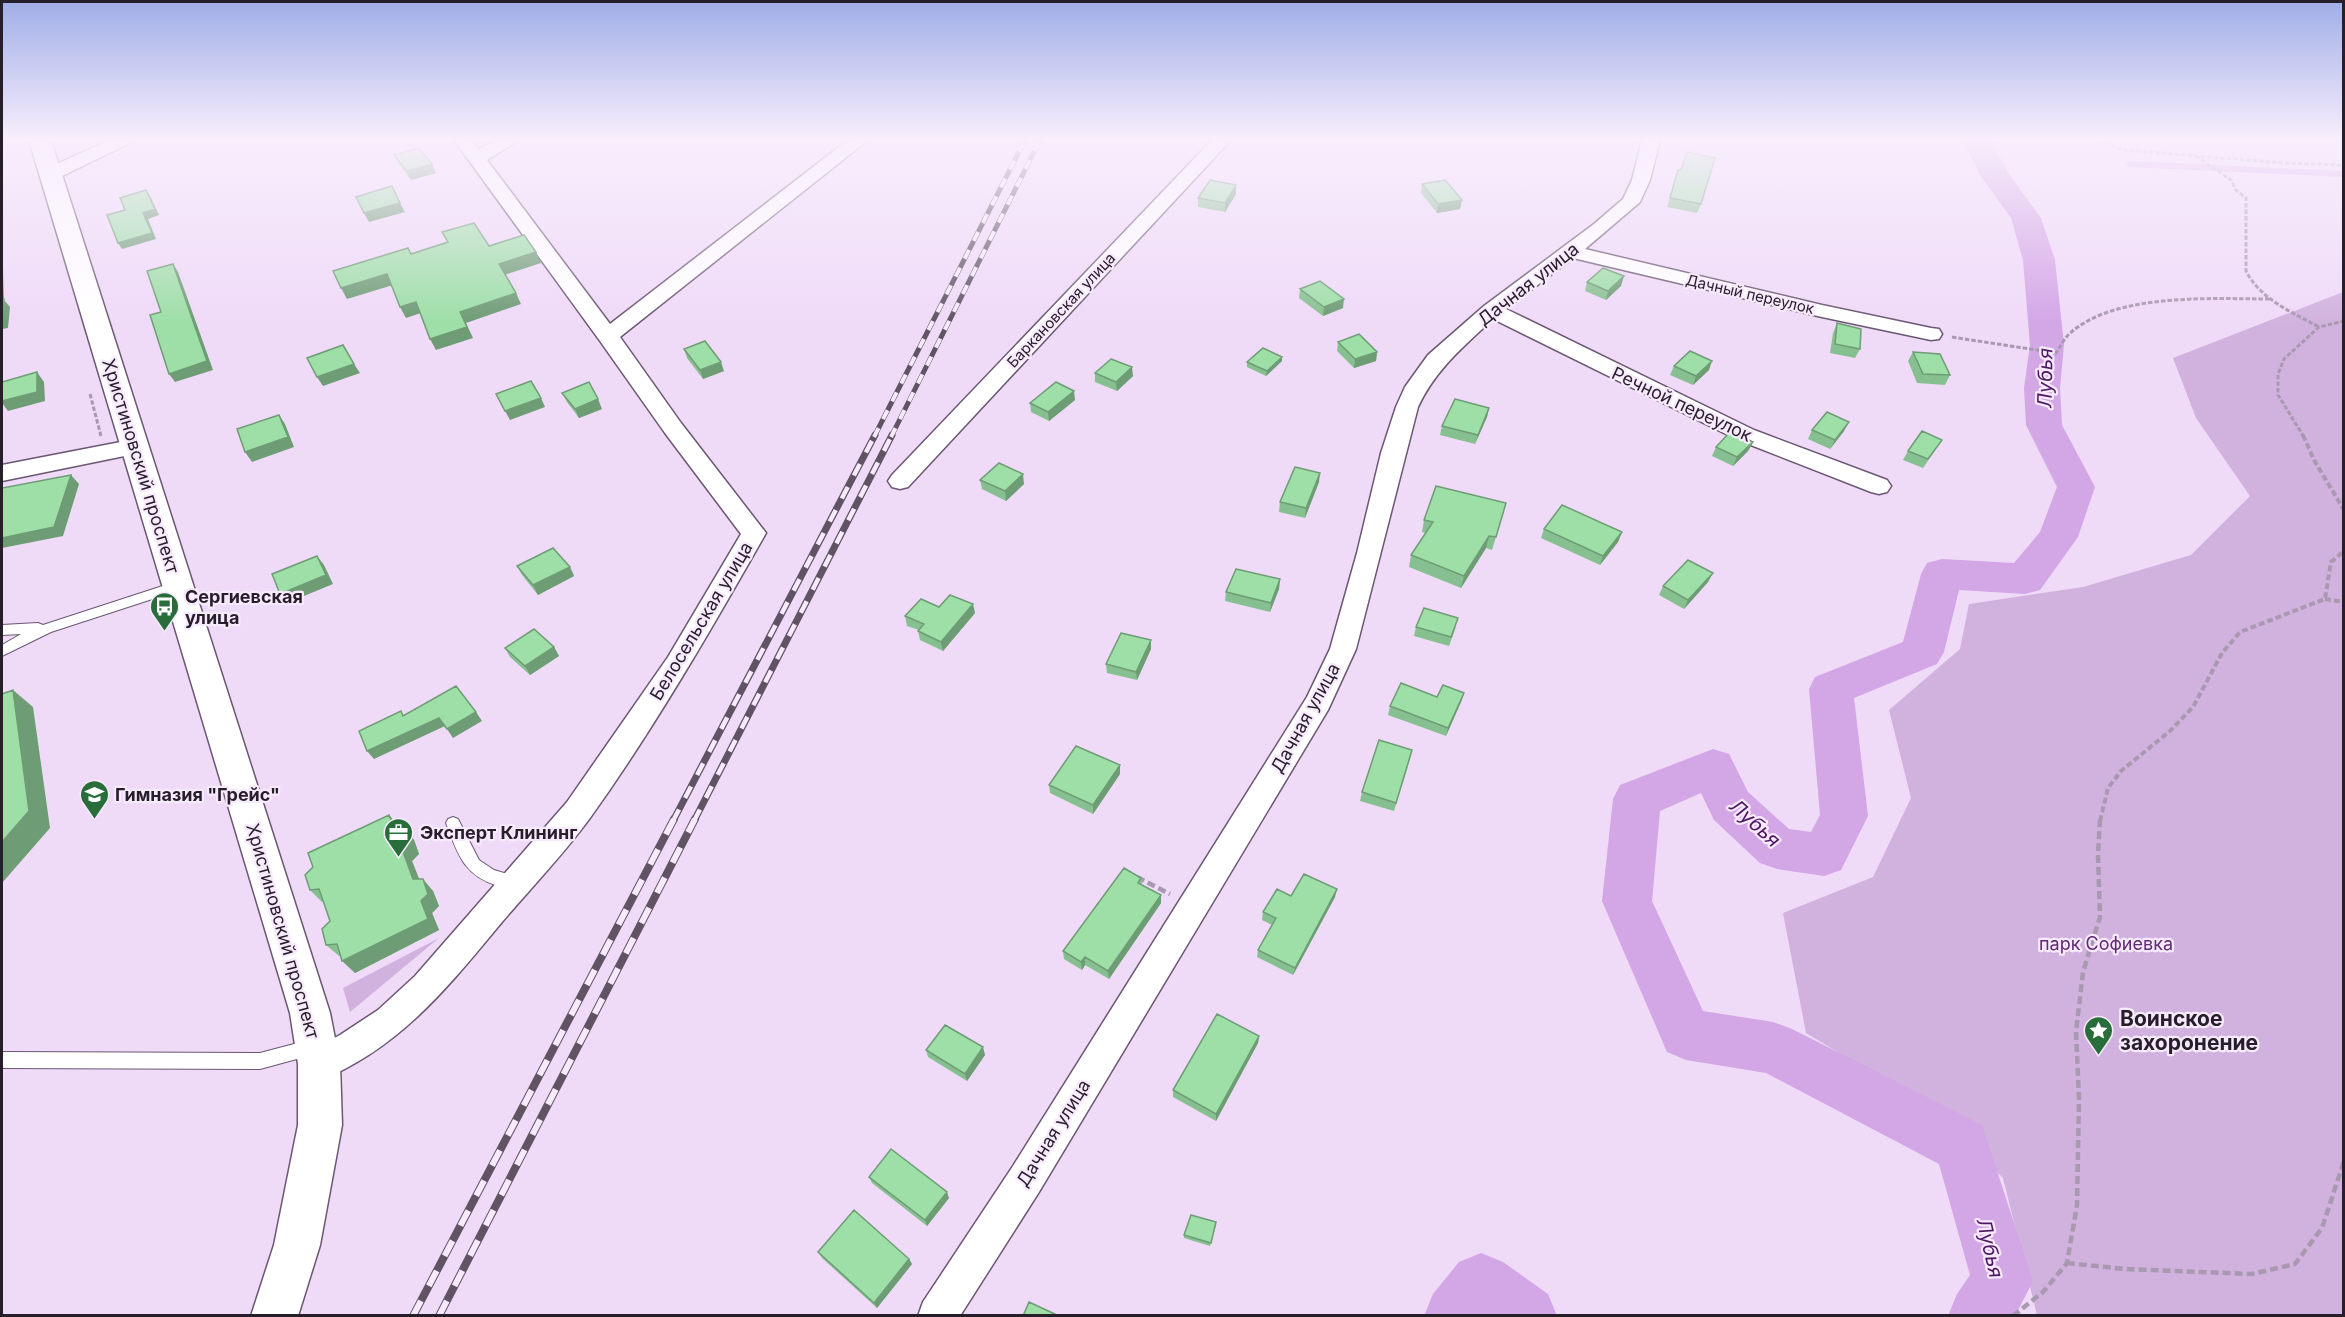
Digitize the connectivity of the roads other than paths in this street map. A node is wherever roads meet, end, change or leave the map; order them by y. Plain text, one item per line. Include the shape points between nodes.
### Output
1 (60, 201) edge
2 (509, 201) edge
3 (780, 201) edge
4 (1164, 201) edge
5 (1631, 201) edge
6 (1569, 251) junction
7 (1491, 310) junction
8 (1931, 334) road end
9 (608, 336) junction
10 (136, 447) junction
11 (2, 473) edge
12 (900, 481) dead end
13 (1879, 486) dead end
14 (178, 586) junction
15 (47, 627) junction
16 (2, 630) edge
17 (2, 651) edge
18 (453, 823) dead end
19 (516, 883) junction
20 (318, 1055) junction
21 (2, 1060) edge
22 (274, 1316) edge
23 (937, 1316) edge

1 - 10 street, Христиновский проспект
2 - 9 street, Белосельская улица
3 - 9 street
4 - 12 street, Баркановская улица
5 - 6 street, Дачная улица
6 - 7 street, Дачная улица
6 - 8 street, Дачный переулок
7 - 13 street, Речной переулок via 1746,435
7 - 23 street, Дачная улица via 1436,360 1407,407 1342,649 1318,702 1026,1179
9 - 19 street, Белосельская улица via 754,533 665,683 578,811
10 - 11 street
10 - 14 street, Христиновский проспект
14 - 15 lane
14 - 20 street, Христиновский проспект via 310,1013
15 - 16 lane
15 - 17 lane
18 - 19 lane via 470,863 492,878
19 - 20 street, Белосельская улица via 427,987 390,1021 352,1047
20 - 21 lane via 260,1061
20 - 22 street, Христиновский проспект via 320,1125 297,1245

